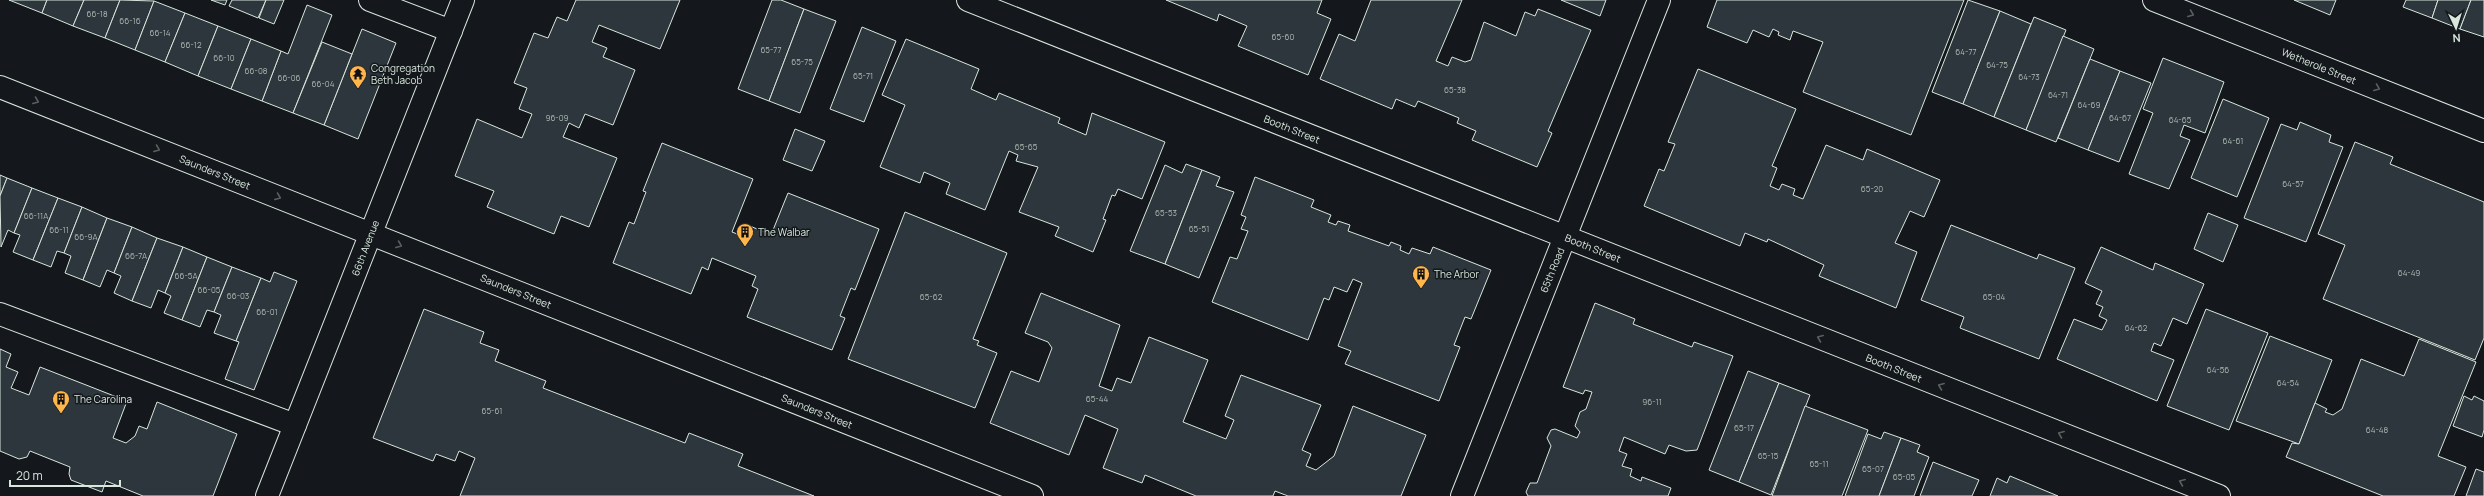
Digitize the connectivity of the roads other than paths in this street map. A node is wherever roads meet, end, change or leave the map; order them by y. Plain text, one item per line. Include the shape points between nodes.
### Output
1 (370, 0) edge
2 (463, 0) edge
3 (968, 0) edge
4 (1659, 0) edge
5 (2154, 0) edge
6 (451, 31) junction
7 (0, 87) edge
8 (2484, 131) edge
9 (371, 234) junction
10 (1565, 237) junction
11 (0, 314) edge
12 (295, 425) junction
13 (267, 496) edge
14 (1032, 496) edge
15 (1462, 496) edge
16 (2219, 496) edge

1 - 6 street
2 - 6 street, 66th Avenue
3 - 10 street, Booth Street
4 - 10 street, 65th Road
5 -> 8 street, Wetherole Street
6 - 9 street, 66th Avenue
7 -> 9 street, Saunders Street
9 - 12 street, 66th Avenue
9 -> 14 street, Saunders Street
10 - 15 street, 65th Road
16 -> 10 street, Booth Street
11 - 12 street
12 - 13 street, 66th Avenue

